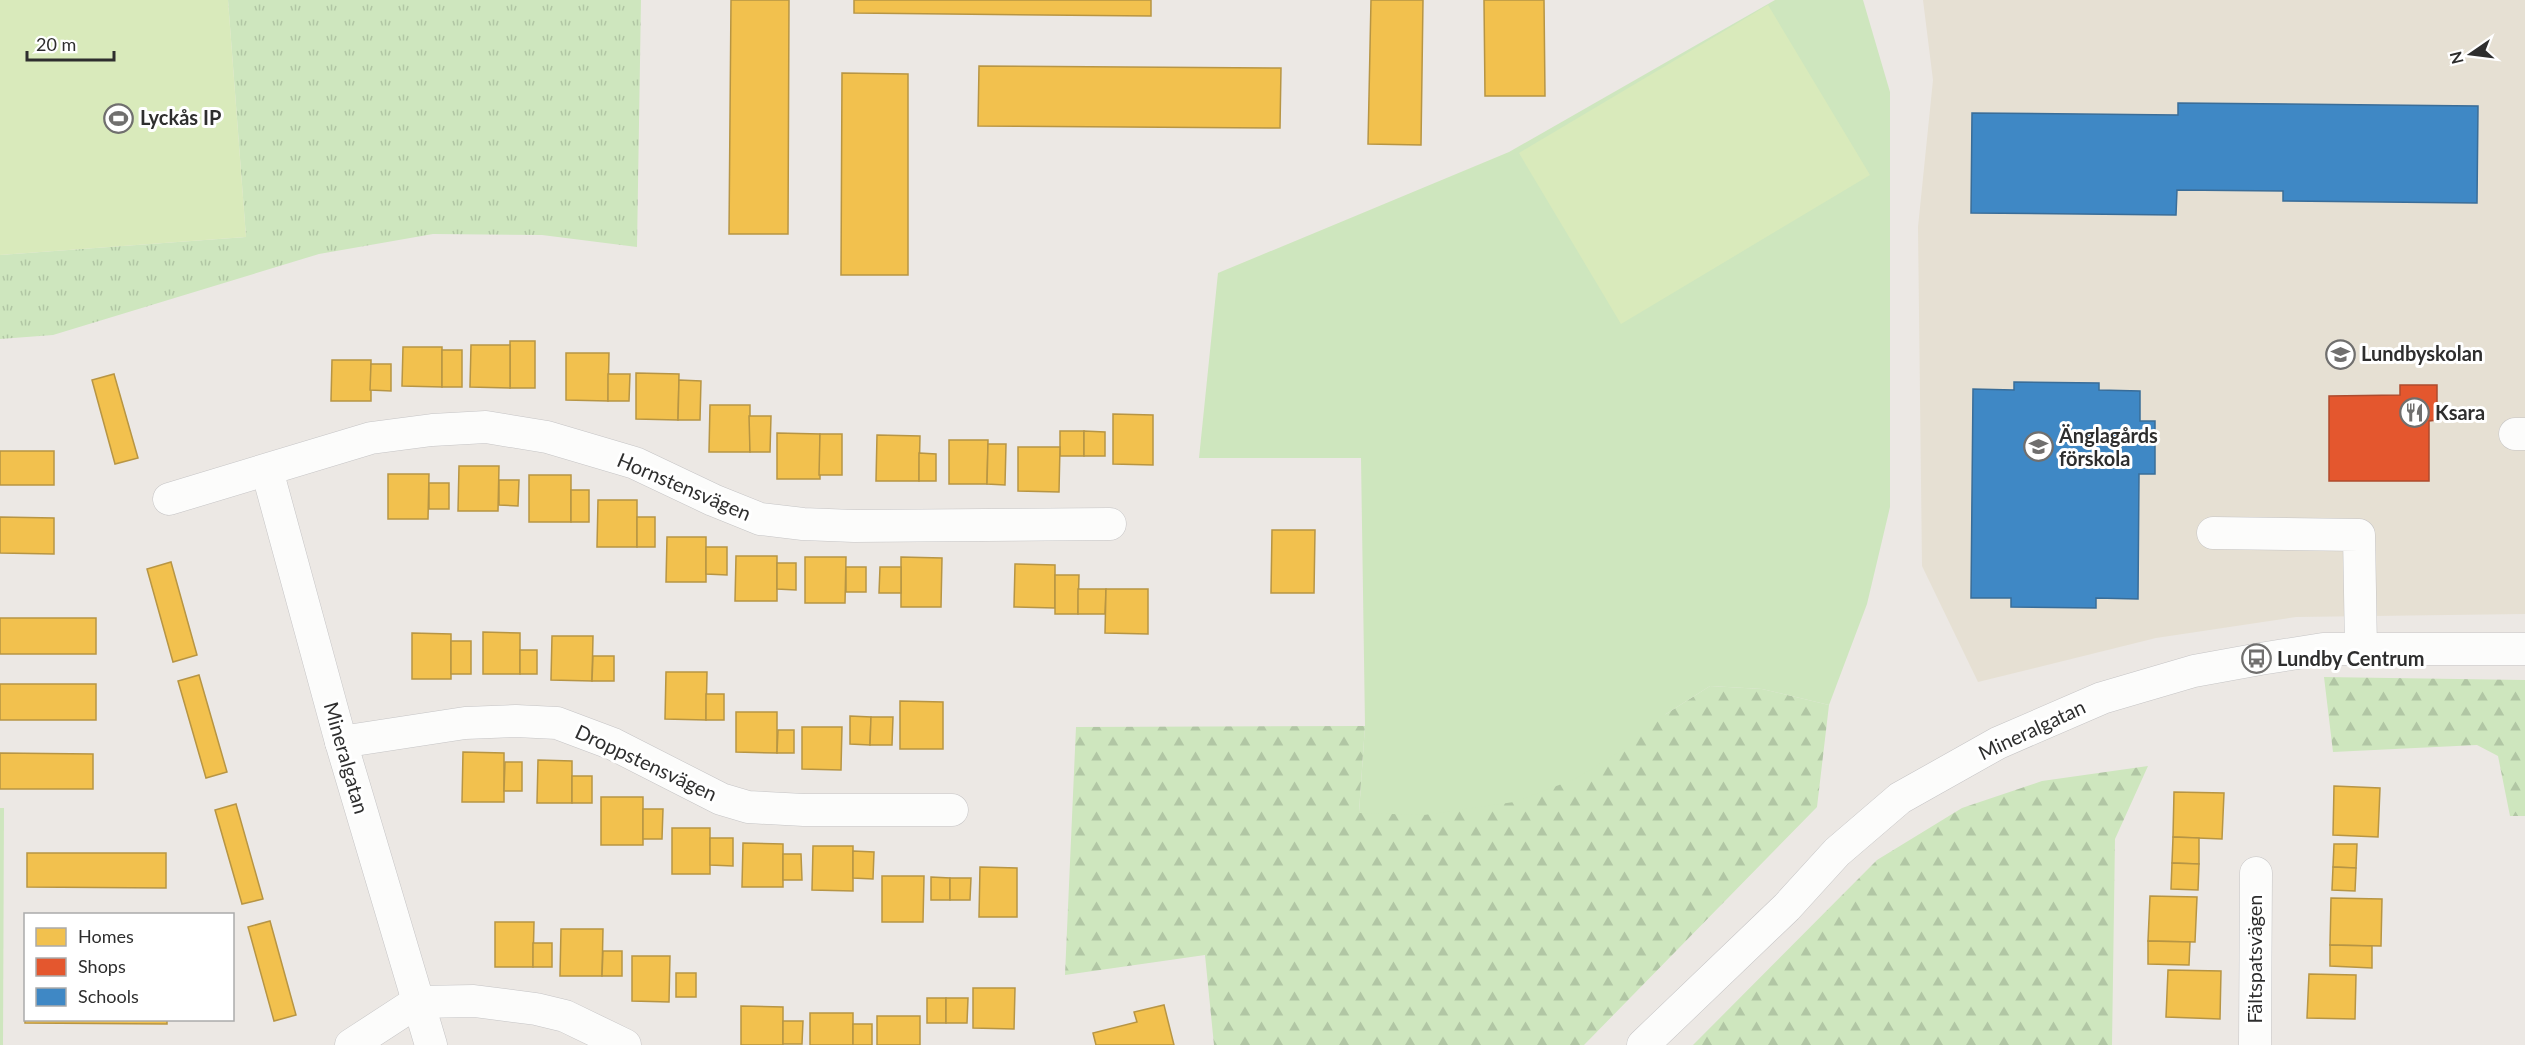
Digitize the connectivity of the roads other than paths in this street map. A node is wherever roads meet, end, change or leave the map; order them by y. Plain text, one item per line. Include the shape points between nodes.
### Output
1 (267, 470) junction
2 (169, 498) dead end
3 (1110, 524) dead end
4 (2213, 533) dead end
5 (2361, 649) junction
6 (2525, 649) edge
7 (341, 742) junction
8 (952, 810) dead end
9 (2256, 873) dead end
10 (417, 1002) junction
11 (351, 1045) edge
12 (431, 1045) edge
13 (625, 1045) edge
14 (1643, 1045) edge
15 (2255, 1045) edge

1 - 2 street, Hornstensvägen
1 - 3 street, Hornstensvägen via 371,438 486,427 547,436 635,463 760,519 854,526
1 - 7 street, Mineralgatan
4 - 5 street via 2359,535
5 - 6 street, Mineralgatan
5 - 14 street, Mineralgatan via 2323,649 2194,671 2102,698 1998,743 1900,798 1837,852 1787,907
7 - 8 street, Droppstensvägen via 465,723 557,723 613,744 721,799 748,807
7 - 10 street, Mineralgatan
9 - 15 street, Fältspatsvägen
10 - 11 street
10 - 12 street, Mineralgatan
10 - 13 street via 474,1001 536,1009 565,1016

